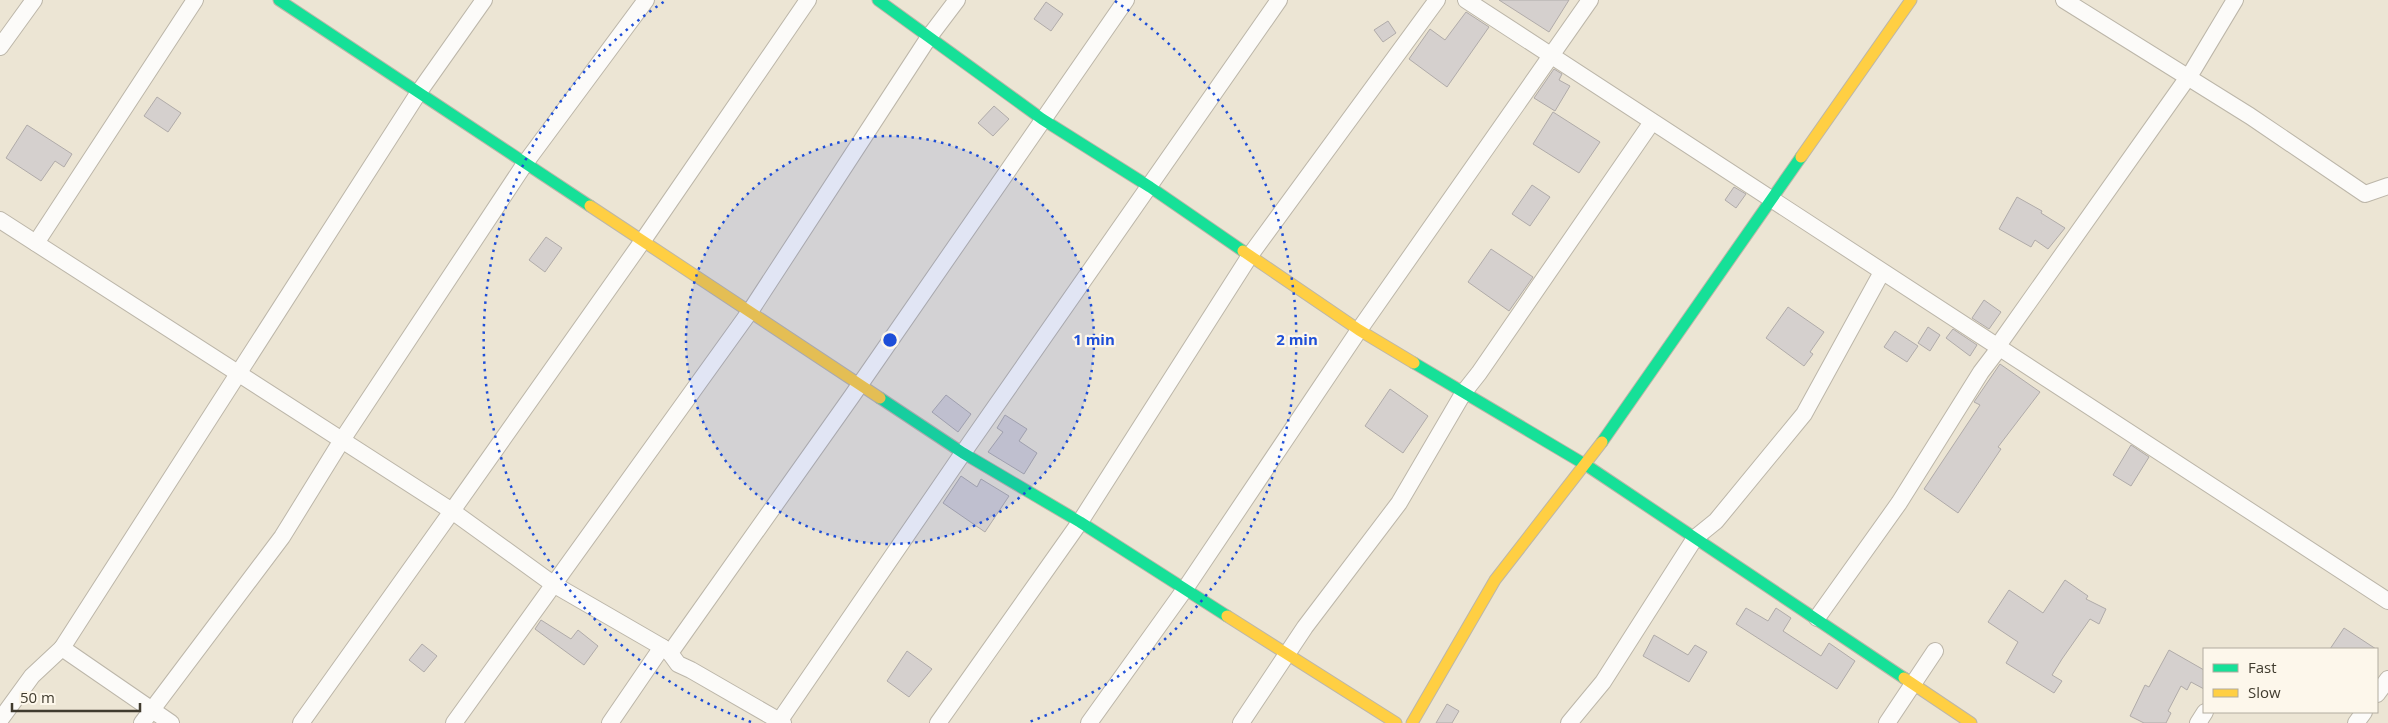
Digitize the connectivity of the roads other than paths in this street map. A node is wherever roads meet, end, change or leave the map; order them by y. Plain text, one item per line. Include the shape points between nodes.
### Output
1 (34, 0) edge
2 (195, 0) edge
3 (279, 0) edge
4 (484, 0) edge
5 (646, 0) edge
6 (808, 0) edge
7 (878, 0) edge
8 (957, 0) edge
9 (1126, 0) edge
10 (1279, 0) edge
11 (1437, 0) edge
12 (1466, 0) edge
13 (1590, 0) edge
14 (1911, 0) edge
15 (2064, 0) edge
16 (2235, 0) edge
17 (929, 37) junction
18 (0, 47) edge
19 (1552, 56) junction
20 (2188, 77) junction
21 (419, 92) junction
22 (1042, 119) junction
23 (1652, 122) junction
24 (526, 162) junction
25 (2388, 186) edge
26 (1150, 187) junction
27 (1771, 200) junction
28 (0, 220) edge
29 (644, 240) junction
30 (36, 243) junction
31 (1251, 254) junction
32 (1882, 272) junction
33 (751, 310) junction
34 (1359, 330) junction
35 (1998, 347) junction
36 (238, 373) junction
37 (861, 383) junction
38 (1464, 392) junction
39 (342, 440) junction
40 (963, 452) junction
41 (1586, 465) junction
42 (452, 511) junction
43 (1080, 522) junction
44 (1695, 538) junction
45 (553, 584) junction
46 (1185, 589) junction
47 (2388, 601) edge
48 (1817, 618) junction
49 (62, 648) junction
50 (666, 650) junction
51 (1935, 651) dead end
52 (1286, 654) junction
53 (2388, 679) edge
54 (1913, 684) junction
55 (2378, 693) edge
56 (147, 716) edge
57 (0, 720) edge
58 (781, 722) edge
59 (171, 723) edge
60 (301, 723) edge
61 (454, 723) edge
62 (610, 723) edge
63 (938, 723) edge
64 (1089, 723) edge
65 (1241, 723) edge
66 (1396, 723) edge
67 (1412, 723) edge
68 (1569, 723) edge
69 (1887, 723) edge
70 (1971, 723) edge

1 - 18 street
2 - 30 street
3 - 21 street
4 - 21 street
5 - 24 street
6 - 29 street
7 - 17 street
8 - 17 street
9 - 22 street
10 - 26 street
11 - 31 street
12 - 19 street
13 - 19 street
14 - 27 street
15 - 20 street
16 - 20 street
17 - 22 street
17 - 33 street
19 - 23 street
19 - 34 street
20 - 25 street via 2365,194
20 - 35 street
21 - 24 street
21 - 36 street
22 - 26 street
22 - 37 street
23 - 27 street
23 - 38 street
24 - 29 street
24 - 39 street
26 - 31 street
26 - 40 street
27 - 32 street
27 - 41 street
28 - 30 street
29 - 33 street
29 - 42 street
30 - 36 street
31 - 34 street
31 - 43 street
32 - 35 street
32 - 44 street via 1804,414 1716,521
33 - 37 street
33 - 45 street
34 - 38 street
34 - 46 street
35 - 47 street
35 - 48 street via 1899,504
36 - 39 street
36 - 49 street
37 - 40 street
37 - 50 street
38 - 41 street
38 - 52 street via 1399,503
39 - 42 street
39 - 56 street via 282,536
40 - 43 street
40 - 58 street
41 - 44 street
41 - 67 street via 1495,580
42 - 45 street
42 - 60 street
43 - 46 street
43 - 63 street
44 - 48 street
44 - 68 street via 1603,682
45 - 50 street
45 - 61 street
46 - 52 street
46 - 64 street
48 - 54 street
49 - 56 street
49 - 57 street via 32,676
50 - 58 street via 678,664
50 - 62 street
51 - 54 street
52 - 65 street
52 - 66 street
53 - 55 street
54 - 69 street
54 - 70 street
56 - 59 street

